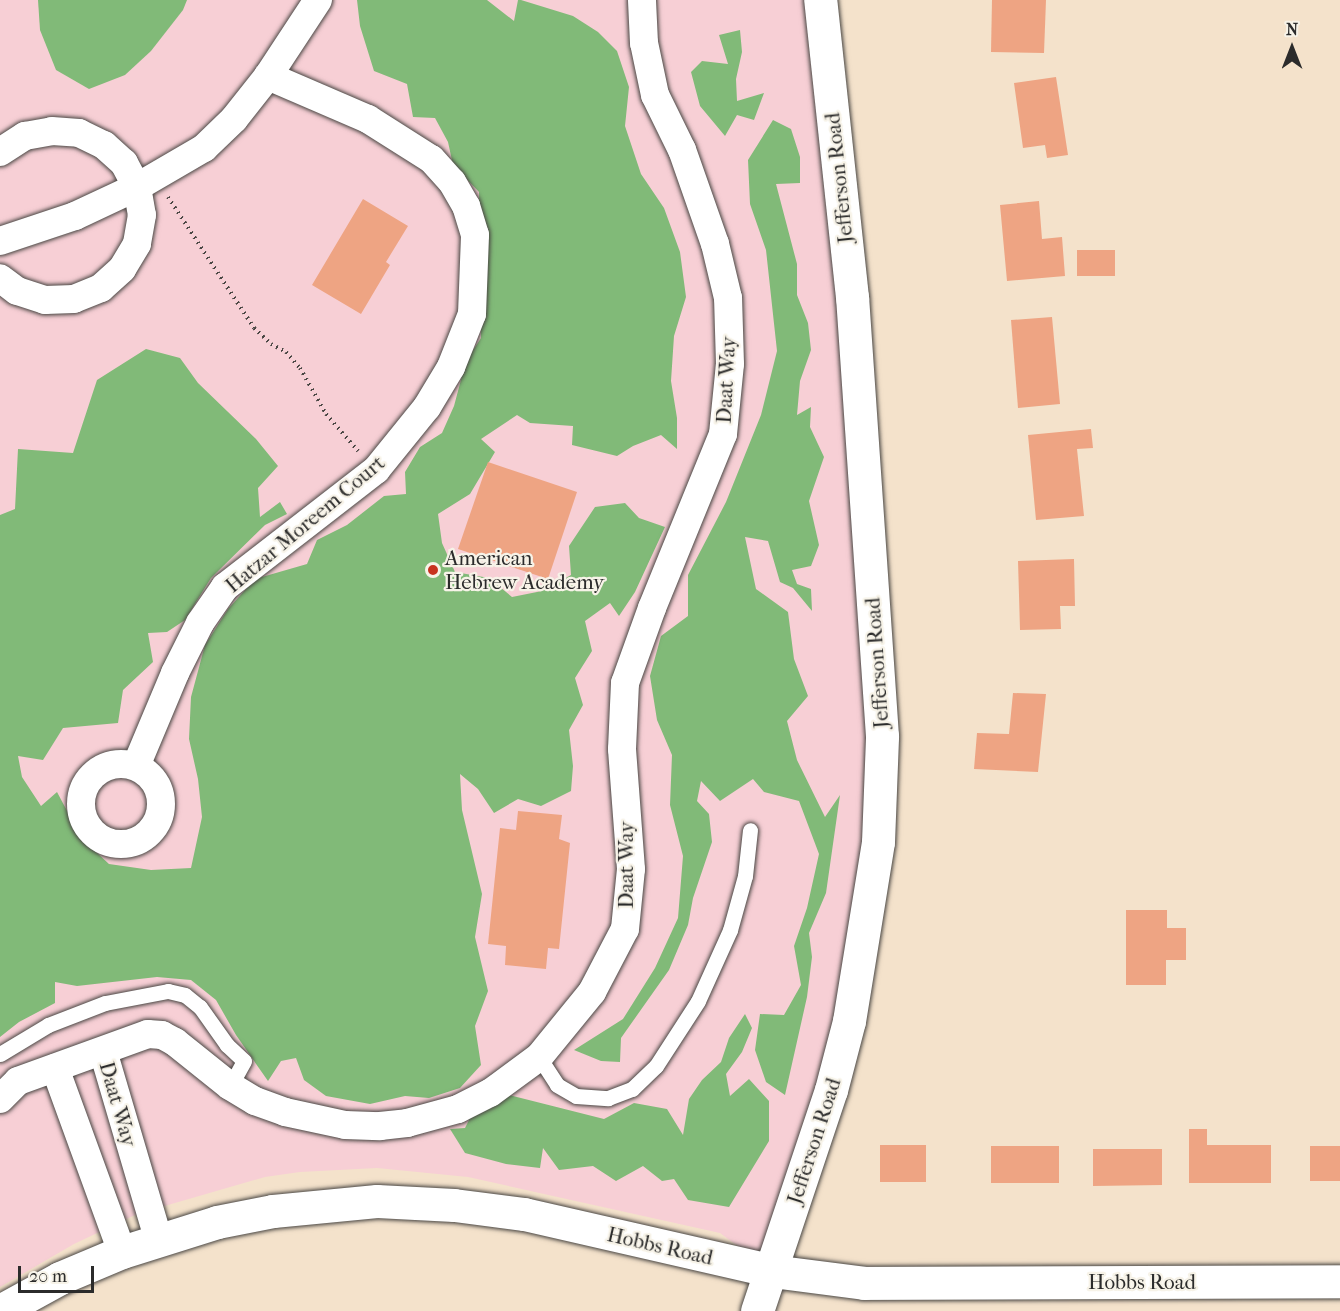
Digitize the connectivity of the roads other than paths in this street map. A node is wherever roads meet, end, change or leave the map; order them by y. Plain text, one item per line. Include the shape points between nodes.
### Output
1 (318, 0) edge
2 (642, 0) edge
3 (820, 0) edge
4 (268, 76) junction
5 (0, 152) edge
6 (146, 182) junction
7 (0, 241) edge
8 (0, 278) edge
9 (136, 766) dead end
10 (750, 830) dead end
11 (102, 1051) junction
12 (0, 1054) edge
13 (539, 1057) junction
14 (55, 1068) junction
15 (230, 1086) junction
16 (0, 1099) edge
17 (159, 1241) junction
18 (123, 1252) junction
19 (772, 1271) junction
20 (1340, 1281) edge
21 (0, 1311) edge
22 (757, 1311) edge

1 - 4 street
2 - 13 street, Daat Way via 644,43 655,95 682,150 715,244 728,298 730,364 723,434 626,683 622,749 631,869 626,929 592,992
3 - 19 street, Jefferson Road via 852,297 882,736 878,842 849,1021 831,1090
4 - 6 street via 234,119 204,148
4 - 9 street, Hatzar Moreem Court via 368,119 431,159 452,182 466,206 475,235 472,314 452,368 427,407 376,470 225,587 200,623 175,673
5 - 6 street via 25,136 52,130 79,133 110,151
6 - 7 street via 75,216
6 - 8 street via 137,244 123,269 101,288 74,299 45,300 17,291
10 - 13 lane via 745,876 730,930 698,1001 656,1066 632,1089 608,1098 576,1096 557,1085
11 - 14 street
11 - 15 street, Daat Way via 148,1034 162,1035
11 - 17 street, Daat Way
12 - 15 lane via 48,1025 105,1003 168,991 184,995 200,1007 227,1045 244,1061
13 - 15 street, Daat Way via 458,1109 380,1126 305,1118 255,1101
14 - 16 street via 18,1082
14 - 18 street, Daat Way
17 - 18 street, Hobbs Road
17 - 19 street, Hobbs Road via 217,1222 273,1210 377,1201 443,1204 524,1214
18 - 21 street, Hobbs Road via 60,1278
19 - 20 street, Hobbs Road via 864,1283
19 - 22 street, Jefferson Road

